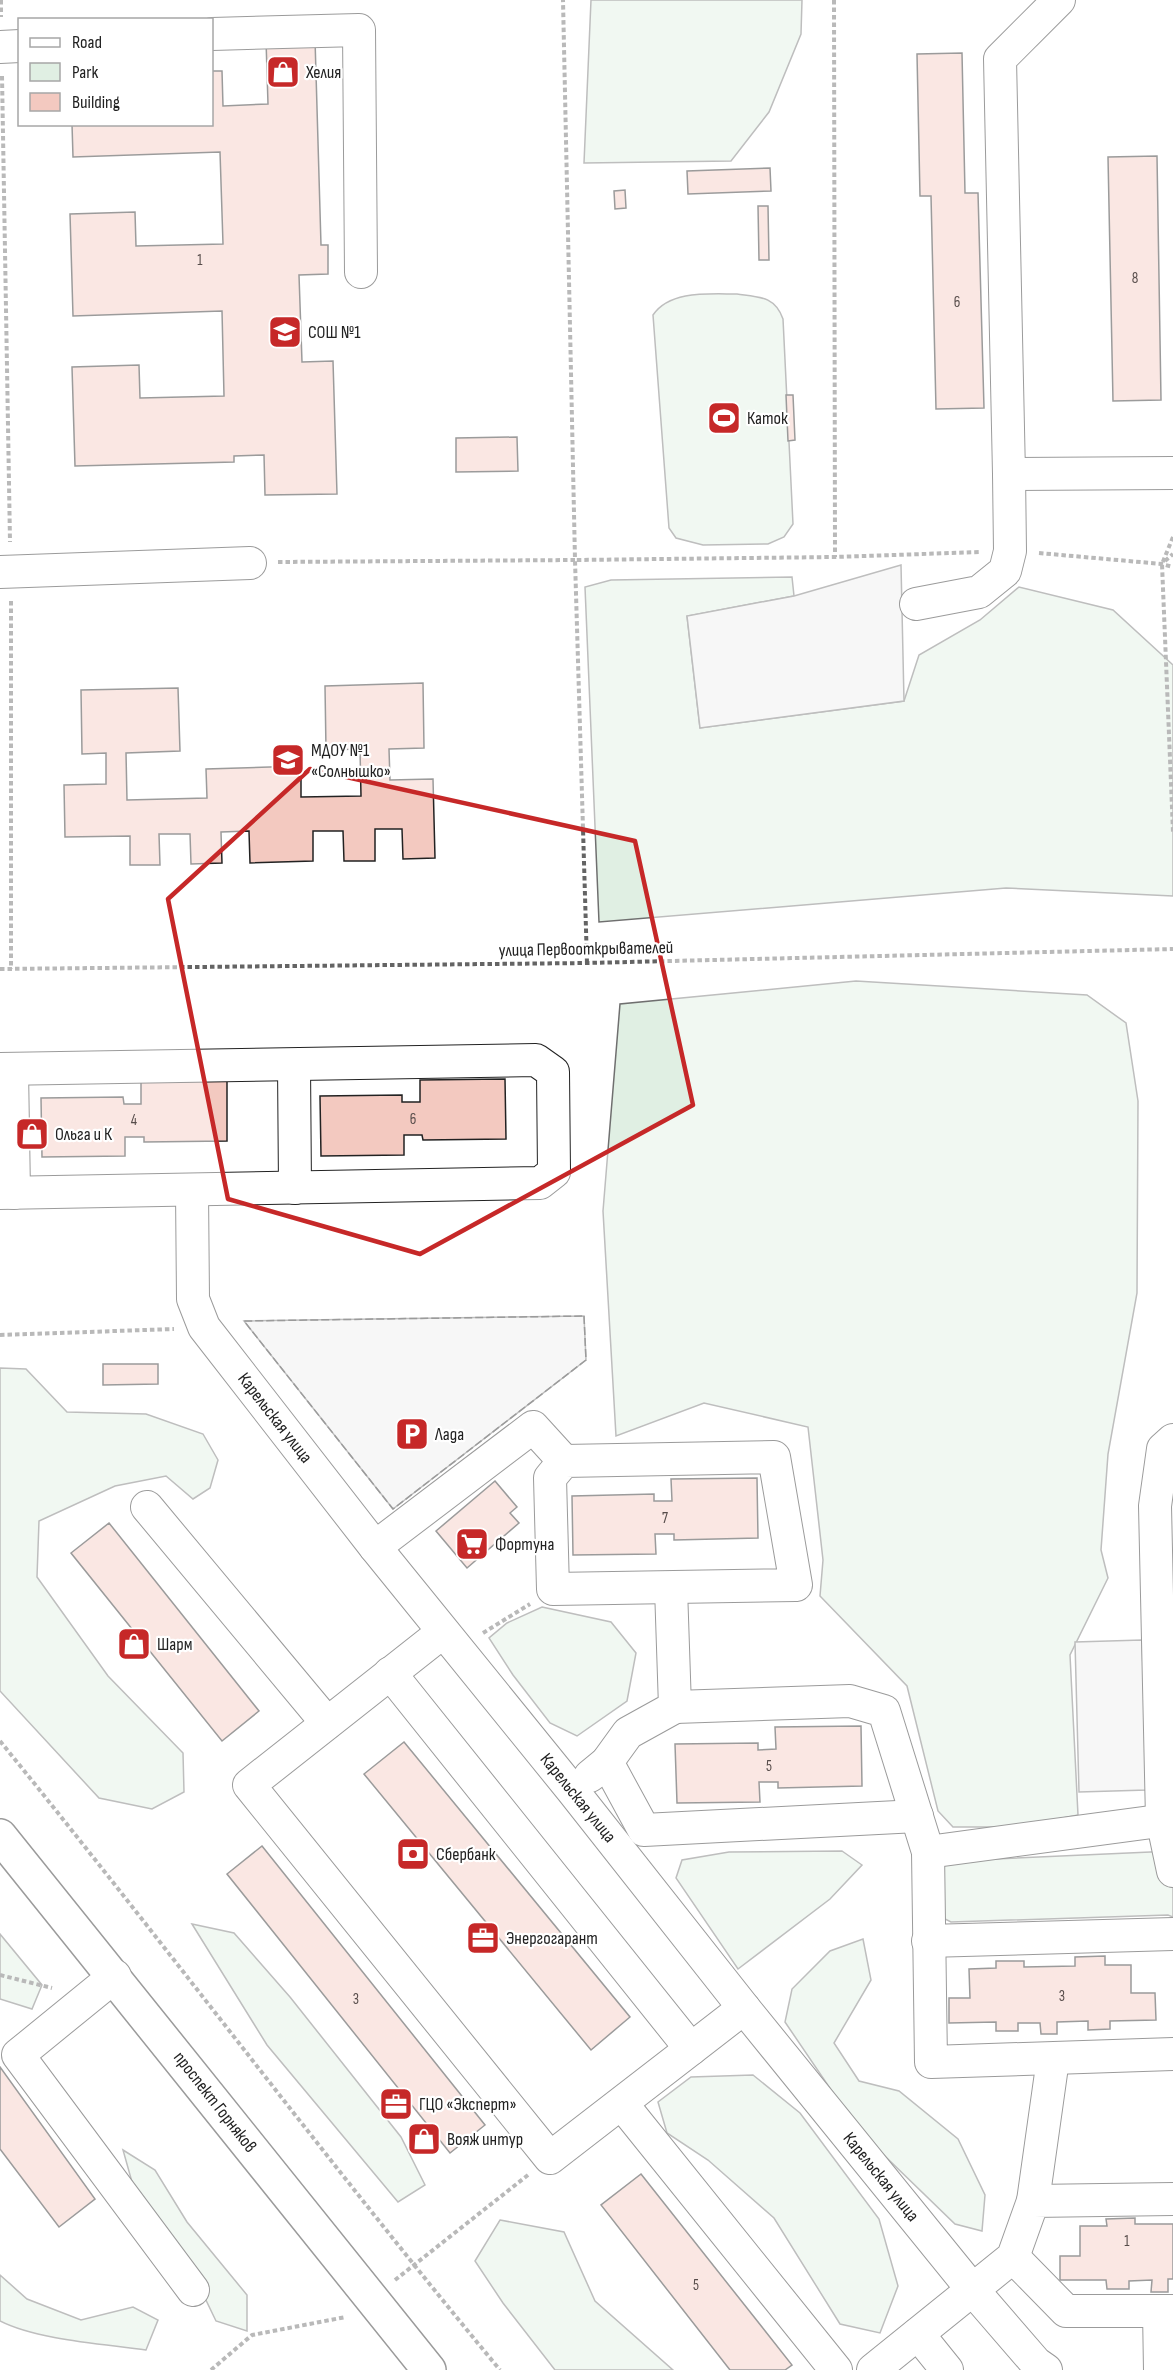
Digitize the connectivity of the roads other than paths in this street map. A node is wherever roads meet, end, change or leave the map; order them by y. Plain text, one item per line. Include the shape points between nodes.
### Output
1 (1059, 0) edge
2 (213, 34) edge
3 (361, 272) dead end
4 (1173, 473) edge
5 (1009, 474) junction
6 (250, 562) road end
7 (5, 572) edge
8 (916, 604) dead end
9 (294, 1065) junction
10 (6, 1069) edge
11 (295, 1188) junction
12 (192, 1191) junction
13 (7, 1193) edge
14 (1173, 1440) edge
15 (564, 1461) junction
16 (147, 1507) dead end
17 (375, 1547) junction
18 (671, 1588) junction
19 (450, 1641) junction
20 (390, 1673) junction
21 (675, 1707) junction
22 (327, 1723) junction
23 (607, 1762) junction
24 (572, 1790) junction
25 (917, 1816) junction
26 (1167, 1819) edge
27 (0, 1836) edge
28 (928, 1851) junction
29 (1173, 1871) edge
30 (1173, 1934) edge
31 (928, 1941) junction
32 (115, 1976) junction
33 (744, 2008) junction
34 (691, 2049) junction
35 (1173, 2054) edge
36 (1053, 2059) junction
37 (622, 2104) junction
38 (1173, 2199) edge
39 (1033, 2201) junction
40 (1013, 2257) junction
41 (972, 2289) junction
42 (193, 2290) dead end
43 (1166, 2311) edge
44 (918, 2334) junction
45 (429, 2370) edge
46 (836, 2370) edge
47 (873, 2370) edge
48 (947, 2370) edge
49 (1046, 2370) edge
50 (1160, 2370) edge

1 - 5 street via 1000,59
2 - 3 street via 359,30
4 - 5 street
5 - 8 street via 1010,550 1005,571 979,592
6 - 7 street
9 - 10 street
9 - 11 street
9 - 11 street via 536,1060 553,1072 554,1172 540,1183
10 - 13 street
11 - 12 street
12 - 13 street
12 - 17 street, Карельская улица via 193,1299 204,1328
14 - 26 street via 1163,1449 1155,1506
15 - 17 street via 533,1427
15 - 18 street via 550,1478 553,1589
15 - 18 street via 774,1457 796,1585
16 - 22 street
17 - 19 street, Карельская улица
18 - 21 street
19 - 20 street
19 - 24 street, Карельская улица
20 - 22 street
20 - 34 street
21 - 23 street via 628,1733
21 - 25 street via 850,1701 884,1711
22 - 37 street via 249,1785 550,2158
23 - 24 street
23 - 25 street via 644,1830
24 - 33 street, Карельская улица
25 - 28 street
26 - 28 street
26 - 29 street
27 - 32 main road, проспект Горняков
28 - 31 street
30 - 31 street
31 - 36 street via 932,2062
32 - 42 street via 18,2055
32 - 45 main road, проспект Горняков
33 - 34 street
33 - 41 street, Карельская улица
34 - 37 street
35 - 36 street
36 - 39 street
37 - 46 street
38 - 39 street
39 - 40 street
40 - 41 street
40 - 43 street via 1066,2311
41 - 44 street
41 - 49 street, Карельская улица
43 - 50 street
44 - 47 street
44 - 48 street

